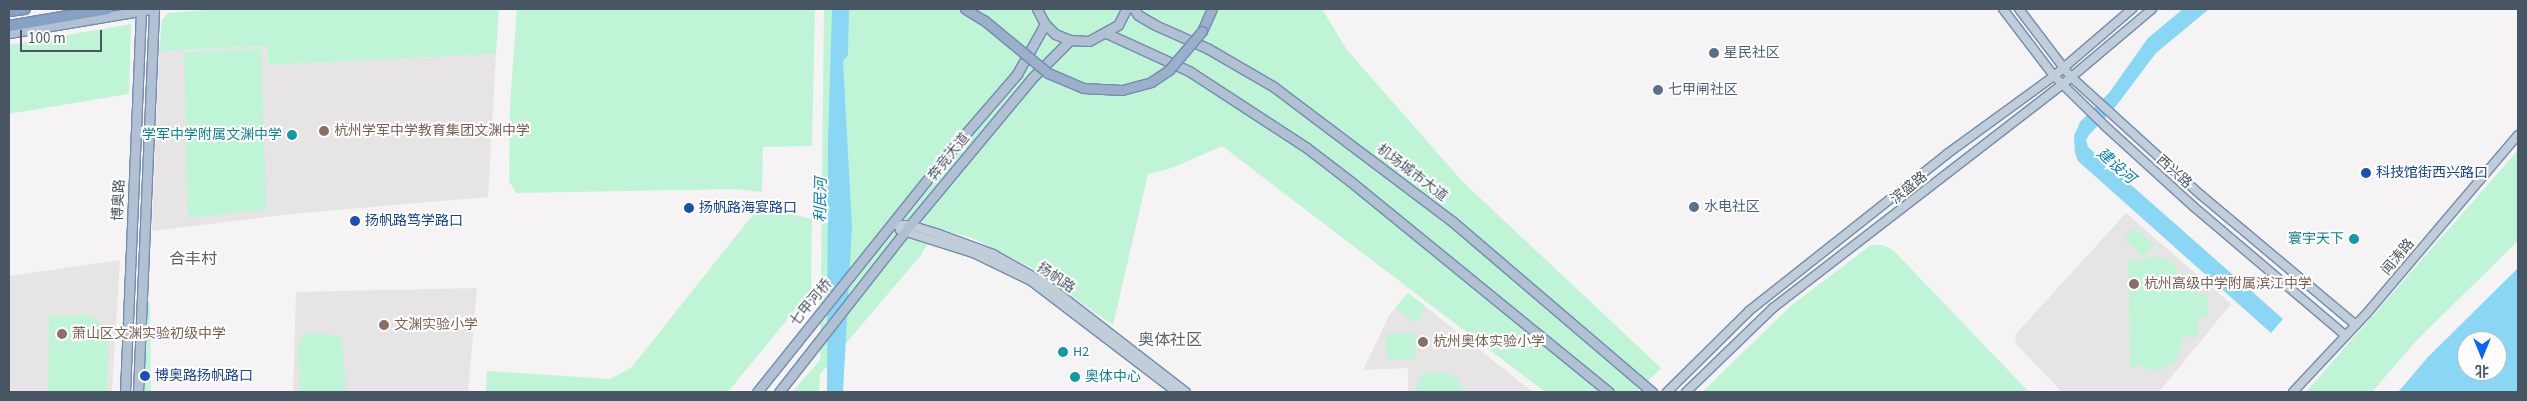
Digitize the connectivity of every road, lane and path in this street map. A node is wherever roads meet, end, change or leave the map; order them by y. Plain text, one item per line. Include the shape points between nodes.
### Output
1 (25, 9) edge
2 (108, 9) edge
3 (155, 9) edge
4 (965, 9) edge
5 (1037, 9) edge
6 (1126, 9) edge
7 (1134, 9) edge
8 (1205, 9) edge
9 (1212, 9) edge
10 (2003, 9) edge
11 (2019, 9) edge
12 (2132, 9) edge
13 (2152, 9) edge
14 (141, 10) edge
15 (9, 12) edge
16 (1045, 24) junction
17 (9, 26) edge
18 (1202, 31) junction
19 (9, 33) edge
20 (1106, 33) junction
21 (1070, 40) junction
22 (2064, 67) junction
23 (2054, 76) junction
24 (2070, 76) junction
25 (2063, 84) junction
26 (2518, 135) edge
27 (892, 225) junction
28 (910, 225) junction
29 (904, 233) junction
30 (849, 279) joint
31 (854, 296) joint
32 (2356, 325) junction
33 (2346, 336) junction
34 (125, 392) edge
35 (138, 392) edge
36 (757, 392) edge
37 (779, 392) edge
38 (1176, 392) edge
39 (1186, 392) edge
40 (1610, 392) edge
41 (1652, 392) edge
42 (1667, 392) edge
43 (1686, 392) edge
44 (2293, 392) edge

1 - 15 highway
2 - 17 highway
3 - 14 main road
3 - 35 main road, 博奥路
4 - 18 highway, bridge via 985,21 1048,73 1082,88 1122,90 1151,82 1169,70
5 - 16 main road
6 - 20 main road via 1118,25
7 - 41 main road, 机场城市大道 via 1138,15 1207,48 1274,87 1453,222
8 - 18 highway
9 - 18 highway
10 - 23 main road, 西兴路
11 - 22 main road, 西兴路
12 - 22 main road, 滨盛路
13 - 24 main road, 滨盛路
14 - 19 main road
14 - 34 main road, 博奥路
16 - 21 main road via 1055,34
16 - 27 main road, 奔竞大道 via 1017,74
20 - 21 main road via 1089,41
20 - 40 main road via 1189,71 1307,148
21 - 28 main road, 奔竞大道 via 1032,78
22 - 23 main road, 滨盛路
22 - 24 main road, 西兴路
23 - 25 main road, 西兴路
23 - 42 main road, 滨盛路 via 1947,154 1749,311
24 - 25 main road, 滨盛路
24 - 32 main road, 西兴路 via 2201,195
25 - 33 main road, 西兴路 via 2194,207
25 - 43 main road, 滨盛路 via 1773,308
26 - 32 main road, 闻涛路
27 - 28 main road, 扬帆路
27 - 29 main road
27 - 30 main road, 奔竞大道
28 - 29 main road, 奔竞大道
28 - 39 main road, 扬帆路 via 992,254 1045,283
29 - 31 main road, 奔竞大道
29 - 38 main road via 973,253 1030,281
30 - 36 main road, 七甲河桥
31 - 37 main road, 七甲河桥
32 - 33 main road, 闻涛路
33 - 44 main road, 闻涛路

